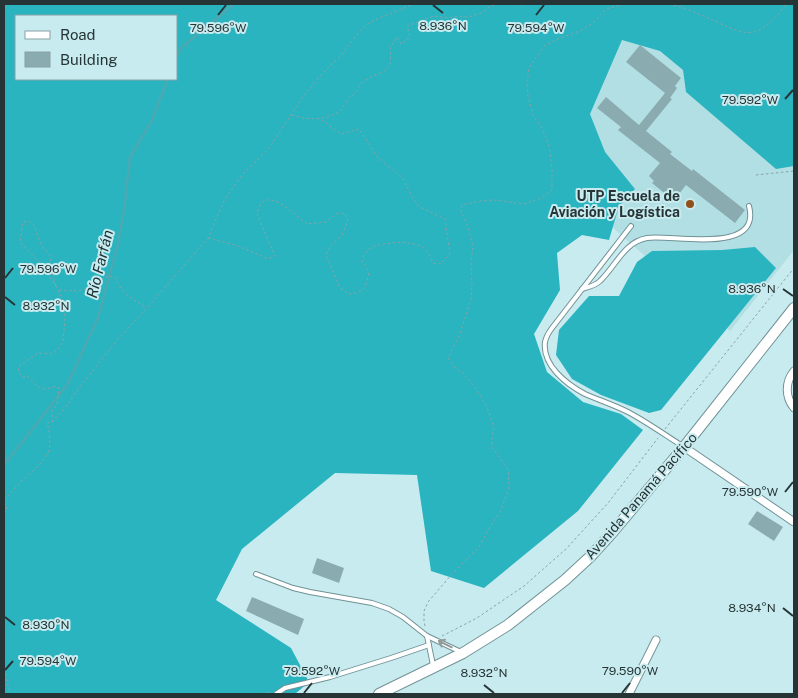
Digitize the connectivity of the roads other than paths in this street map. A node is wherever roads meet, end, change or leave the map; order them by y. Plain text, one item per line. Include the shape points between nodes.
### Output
1 (749, 206) dead end
2 (631, 226) dead end
3 (582, 289) junction
4 (794, 308) edge
5 (794, 371) edge
6 (794, 408) edge
7 (684, 447) junction
8 (794, 522) edge
9 (256, 574) dead end
10 (427, 636) junction
11 (656, 640) dead end
12 (429, 645) junction
13 (463, 653) junction
14 (433, 668) junction
15 (276, 694) edge
16 (381, 694) edge
17 (628, 694) edge

1 - 3 lane via 751,218 739,233 712,240 640,239 625,250 599,282
2 - 3 lane
3 - 7 lane via 545,340 546,354 553,369 583,393 625,410
4 - 7 main road, Avenida Panamá Pacífico
5 - 6 street via 787,387 788,400
7 - 8 street
7 - 13 main road, Avenida Panamá Pacífico via 591,556 535,605
9 - 10 lane via 293,588 389,609
10 - 12 lane
13 -> 10 lane
11 - 17 street
12 - 14 lane
12 - 15 lane via 285,688
13 - 14 main road, Avenida Panamá Pacífico
14 - 16 main road, Avenida Panamá Pacífico

